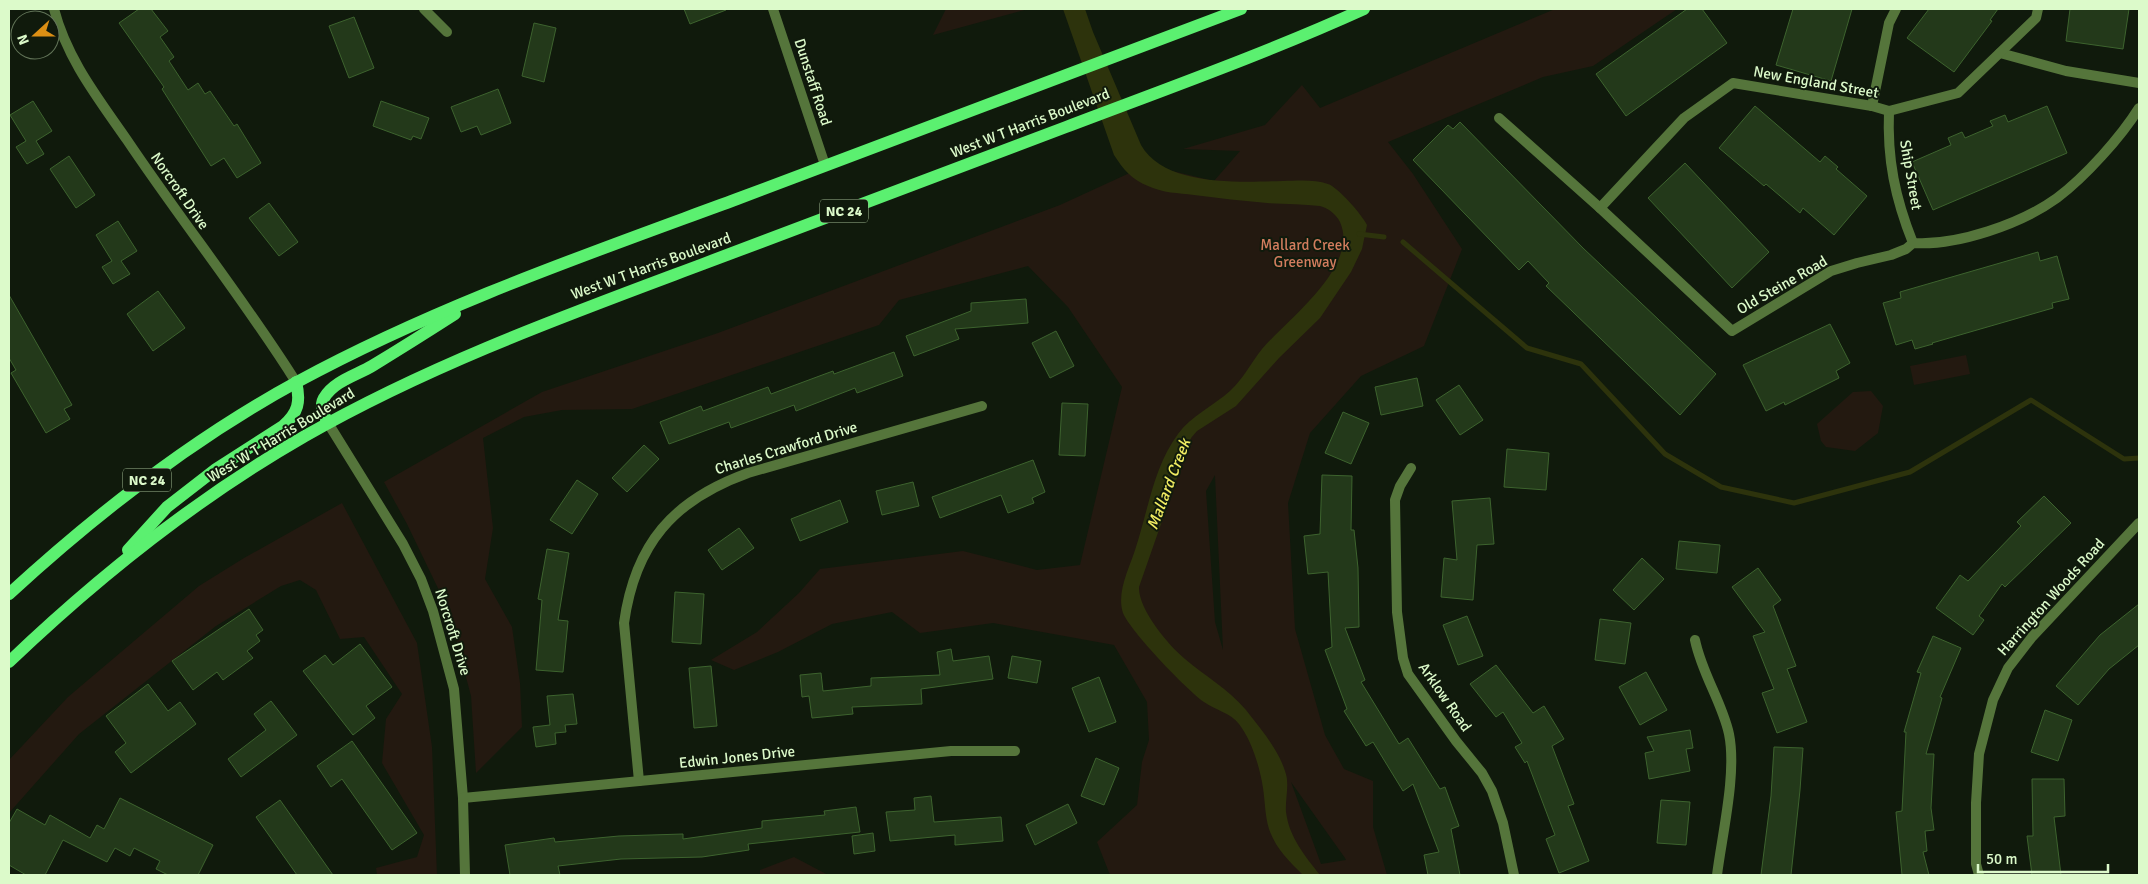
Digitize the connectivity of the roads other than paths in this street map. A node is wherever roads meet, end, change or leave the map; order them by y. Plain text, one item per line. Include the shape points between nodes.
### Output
1 (54, 9) edge
2 (424, 9) edge
3 (773, 9) edge
4 (1241, 9) edge
5 (1364, 9) edge
6 (1896, 9) edge
7 (2038, 9) edge
8 (447, 32) dead end
9 (2000, 53) junction
10 (2139, 83) edge
11 (1872, 106) junction
12 (2139, 108) edge
13 (1889, 111) junction
14 (1499, 118) dead end
15 (825, 165) junction
16 (1600, 208) junction
17 (1913, 243) junction
18 (482, 296) junction
19 (296, 382) junction
20 (982, 406) dead end
21 (328, 423) junction
22 (1411, 468) dead end
23 (2139, 523) edge
24 (106, 574) junction
25 (9, 594) edge
26 (1695, 640) dead end
27 (9, 662) edge
28 (1015, 751) dead end
29 (639, 781) junction
30 (463, 798) junction
31 (465, 875) edge
32 (1514, 875) edge
33 (1717, 875) edge
34 (1979, 875) edge

1 - 19 street, Norcroft Drive via 61,34 86,80
2 - 8 street
3 - 15 street, Dunstaff Road
4 - 15 main road, West W T Harris Boulevard / NC 24
5 - 21 main road, West W T Harris Boulevard / NC 24 via 1305,36 1191,80 538,325 385,393
6 - 11 street via 1889,23
7 - 9 street, New England Street via 2036,18
9 - 10 street via 2066,71
9 - 13 street, New England Street via 1958,92
11 - 13 street, New England Street
11 - 16 street, New England Street via 1733,83 1684,118
12 - 17 street, Old Steine Road via 2125,130 2056,198 2017,219 1976,235 1949,242
13 - 17 street, Ship Street via 1893,178 1900,210
14 - 16 street, Old Steine Road
15 - 18 main road, West W T Harris Boulevard / NC 24
16 - 17 street, Old Steine Road via 1732,331 1831,272 1857,262 1891,255
18 - 19 main road, West W T Harris Boulevard / NC 24 via 387,337
18 - 21 main road via 409,344 335,386 322,404
19 - 24 main road via 300,396 292,418 216,469 167,507
19 - 25 main road, West W T Harris Boulevard / NC 24 via 145,481 59,549
20 - 29 street, Charles Crawford Drive via 748,473 696,497 674,515 647,549 636,571 625,615
21 - 24 main road, West W T Harris Boulevard / NC 24 via 203,502
21 - 30 street, Norcroft Drive via 403,544 433,611 454,689
22 - 32 street, Arklow Road via 1395,500 1397,612 1403,658 1408,674 1482,772 1492,791
23 - 34 street, Harrington Woods Road via 2032,637 2008,668 1993,700 1979,754 1976,864
24 - 27 main road, West W T Harris Boulevard / NC 24
26 - 33 street via 1703,671 1724,716 1732,751
28 - 29 street, Edwin Jones Drive via 951,751
29 - 30 street, Edwin Jones Drive
30 - 31 street, Norcroft Drive

